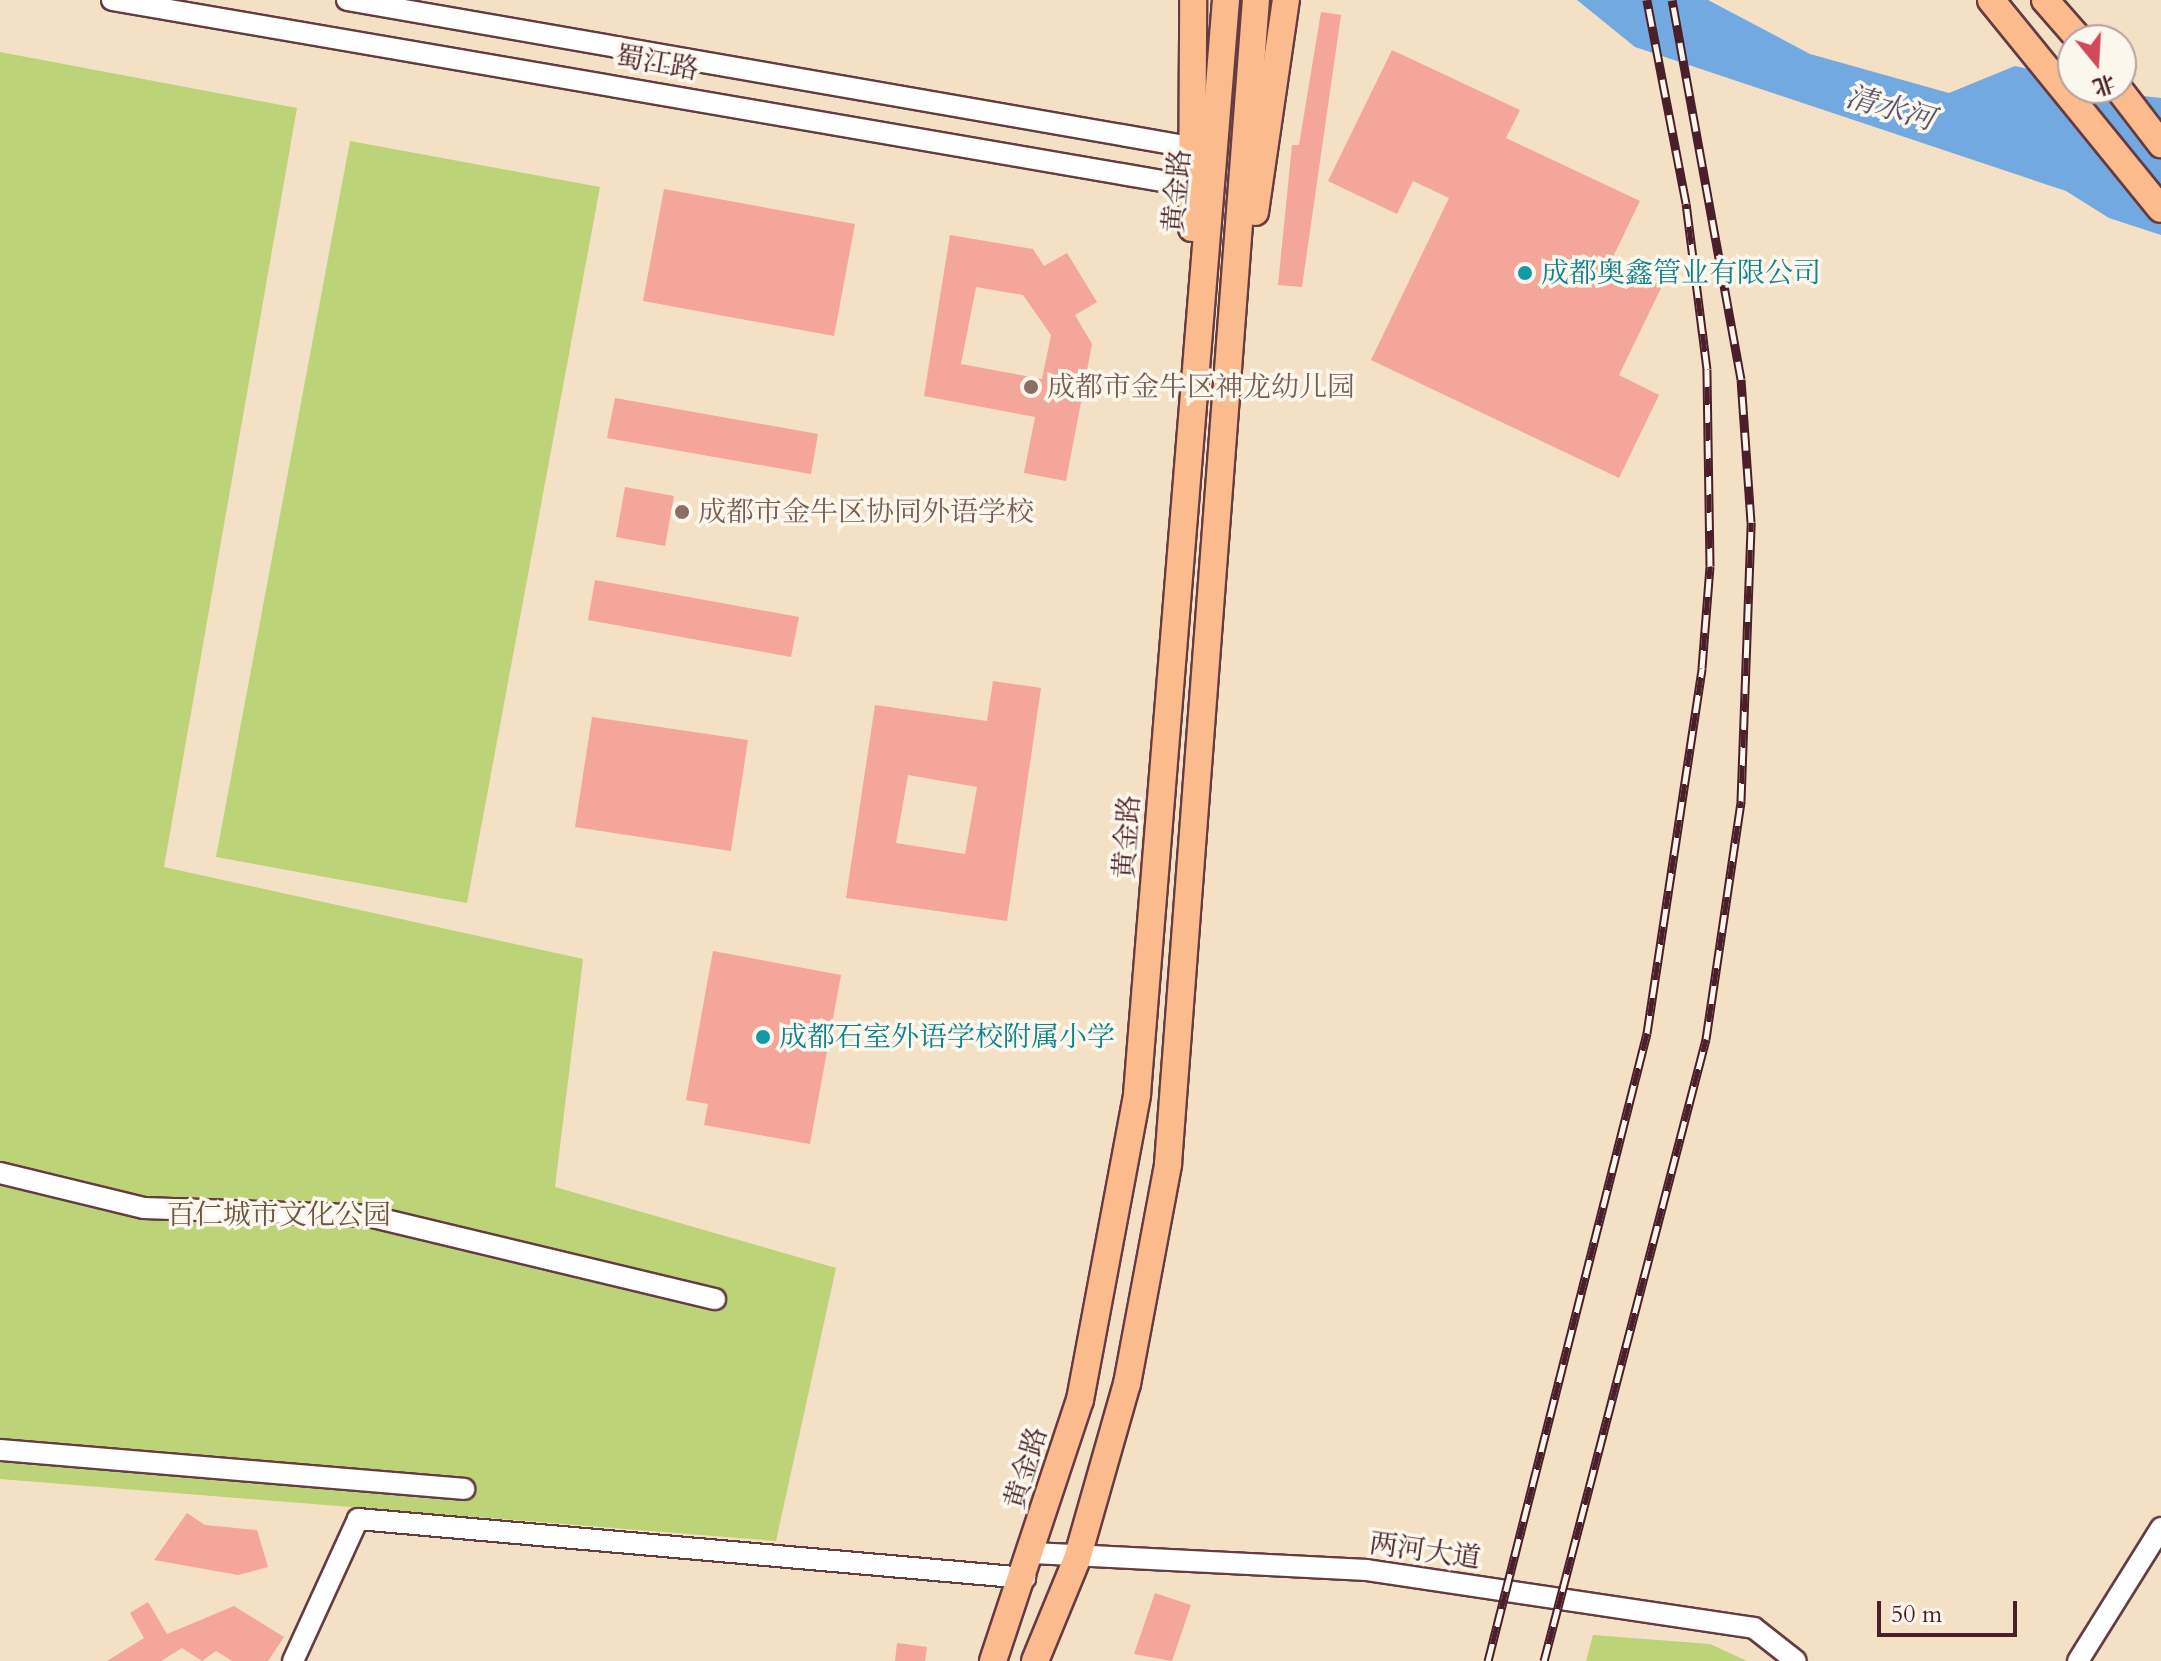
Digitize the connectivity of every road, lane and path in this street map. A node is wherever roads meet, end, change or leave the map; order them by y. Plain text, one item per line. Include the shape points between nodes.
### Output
1 (112, 0) edge
2 (347, 0) edge
3 (1193, 0) edge
4 (1226, 0) edge
5 (1256, 0) edge
6 (1286, 0) edge
7 (1991, 0) edge
8 (2045, 0) edge
9 (2066, 24) edge
10 (2130, 104) edge
11 (2161, 144) edge
12 (1190, 147) junction
13 (1191, 186) junction
14 (2161, 209) edge
15 (1232, 338) junction
16 (1197, 351) junction
17 (0, 1173) edge
18 (715, 1299) dead end
19 (0, 1450) edge
20 (464, 1489) dead end
21 (2161, 1528) edge
22 (1077, 1559) junction
23 (1029, 1565) junction
24 (293, 1661) edge
25 (993, 1661) edge
26 (1035, 1661) edge
27 (1796, 1661) edge
28 (2078, 1661) edge

1 - 13 street, 蜀江路
2 - 12 street, 蜀江路
3 - 12 main road
4 - 16 main road, 黄金路
5 - 15 main road
6 - 15 main road via 1276,104
7 - 14 main road
8 - 9 main road
10 - 11 main road
12 - 13 main road
13 - 16 main road
15 - 22 main road via 1168,1164 1127,1384
16 - 23 main road, 黄金路 via 1137,1094 1097,1328
17 - 18 street via 144,1208 369,1216
19 - 20 street
21 - 28 street
22 - 23 street, 两河大道
22 - 26 main road
22 - 27 street, 两河大道 via 1399,1574 1754,1628
23 - 24 street, 两河大道 via 358,1519
23 - 25 main road, 黄金路

